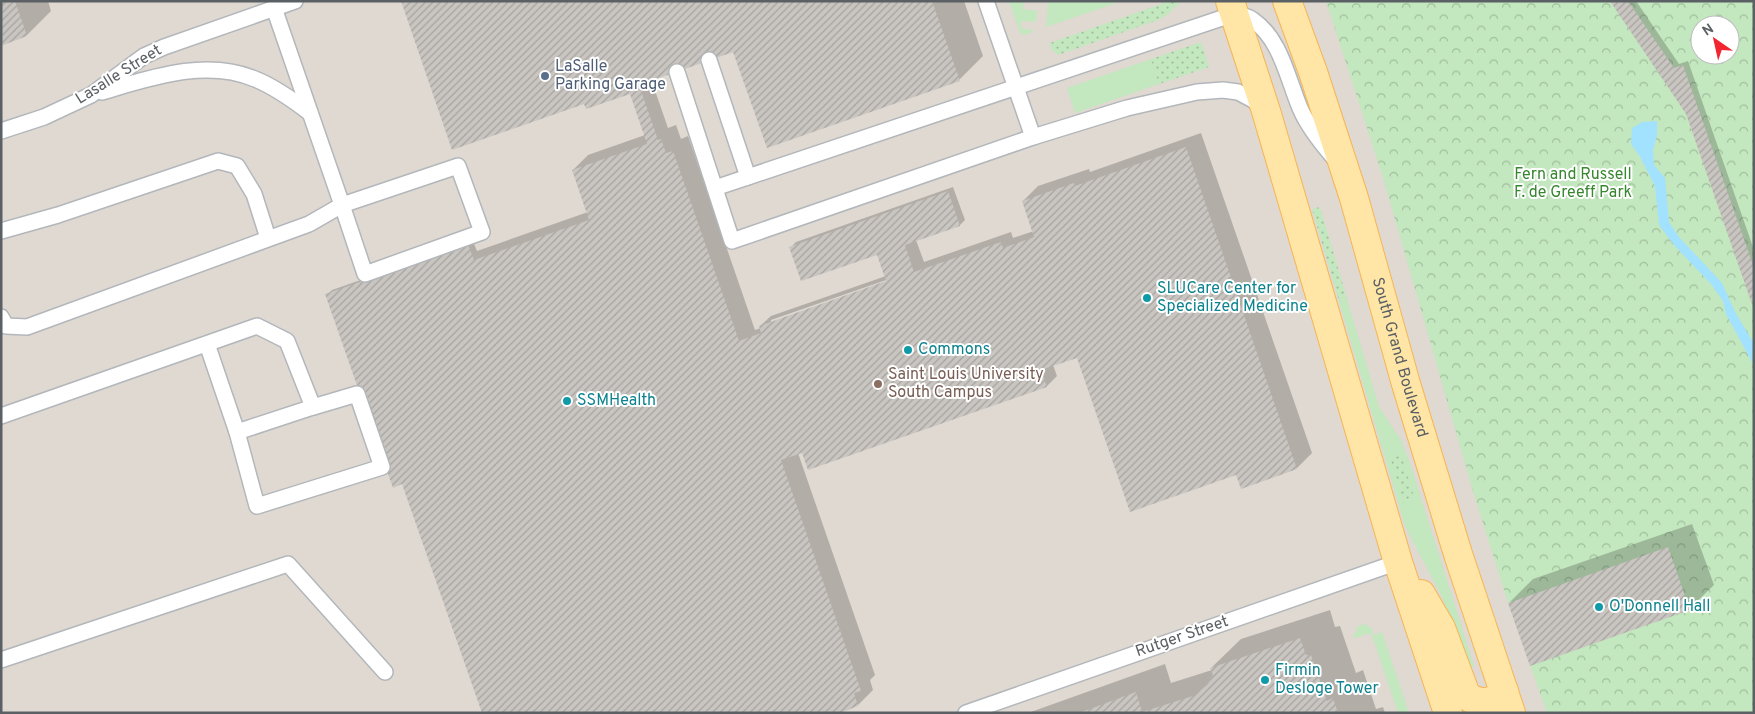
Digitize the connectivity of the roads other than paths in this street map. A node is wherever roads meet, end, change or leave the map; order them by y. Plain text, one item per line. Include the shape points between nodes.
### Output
1 (295, 1) edge
2 (986, 1) edge
3 (1287, 1) edge
4 (274, 8) junction
5 (1232, 8) edge
6 (709, 60) dead end
7 (676, 72) dead end
8 (1016, 88) junction
9 (91, 95) junction
10 (1266, 111) junction
11 (310, 114) junction
12 (1, 131) edge
13 (1032, 137) junction
14 (1345, 170) junction
15 (748, 176) junction
16 (715, 188) junction
17 (342, 205) junction
18 (1, 231) edge
19 (268, 238) junction
20 (1, 317) edge
21 (208, 344) junction
22 (313, 407) junction
23 (1, 416) edge
24 (237, 432) junction
25 (1398, 562) junction
26 (1, 660) edge
27 (385, 672) dead end
28 (1508, 702) edge
29 (966, 713) edge
30 (1448, 713) edge

1 - 4 lane, Lasalle Street
2 - 8 lane
3 - 14 main road, South Grand Boulevard
4 - 9 lane, Lasalle Street via 144,56
4 - 11 lane
5 - 8 lane
5 - 10 main road
5 - 14 lane via 1252,19 1275,46 1308,125
6 - 15 lane
7 - 16 lane
8 - 13 lane
8 - 15 lane
9 - 11 lane via 168,75 218,70 255,78
9 - 12 lane, Lasalle Street via 44,117
10 - 13 lane via 1238,92 1197,92 1109,112
10 - 25 main road
11 - 17 lane
13 - 16 lane via 732,242
14 - 28 main road, South Grand Boulevard via 1458,554
15 - 16 lane
17 - 17 lane via 365,274 482,232 458,166
17 - 19 lane via 309,224
18 - 19 lane via 218,161 237,166 254,194
19 - 20 lane via 27,327 6,326
21 - 22 lane via 258,326 287,341
21 - 23 lane
21 - 24 lane
22 - 24 lane
22 - 24 lane via 358,394 382,467 257,506
25 - 28 main road via 1434,616 1466,695 1482,703 1500,696
25 - 29 lane, Rutger Street
25 - 30 main road
26 - 27 lane via 288,564

